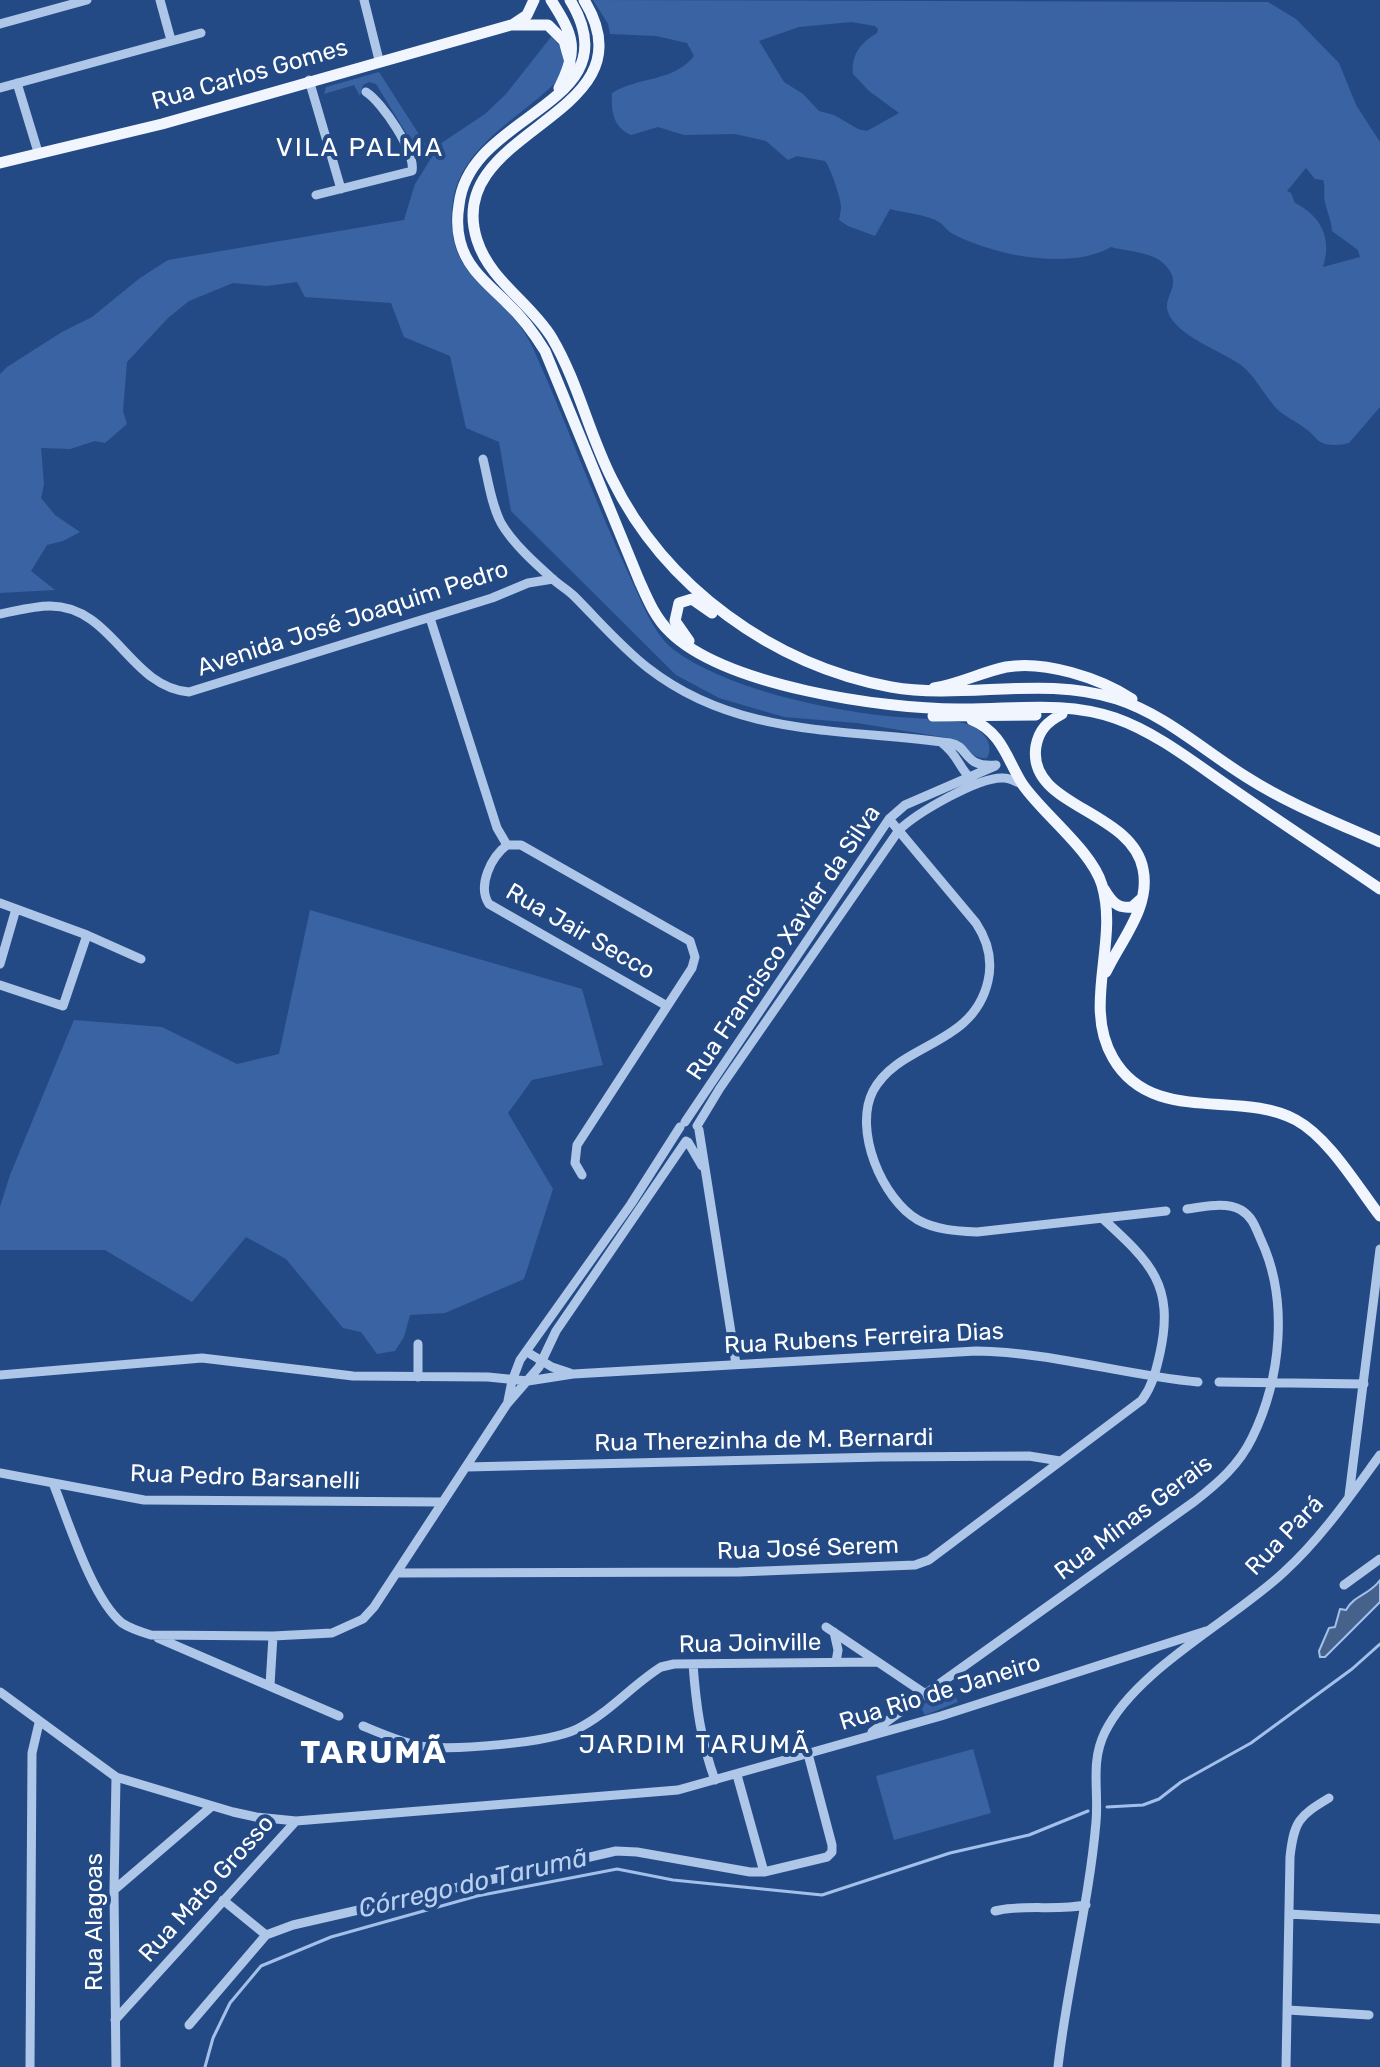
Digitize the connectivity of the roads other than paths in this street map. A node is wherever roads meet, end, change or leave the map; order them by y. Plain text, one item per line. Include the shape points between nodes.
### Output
1 (87, 0) edge
2 (160, 0) edge
3 (364, 0) edge
4 (534, 0) edge
5 (551, 0) edge
6 (570, 0) edge
7 (584, 0) edge
8 (2, 21) edge
9 (511, 25) junction
10 (201, 33) dead end
11 (171, 40) junction
12 (379, 60) junction
13 (570, 62) junction
14 (309, 80) junction
15 (17, 83) junction
16 (0, 88) edge
17 (366, 92) dead end
18 (553, 99) junction
19 (38, 152) junction
20 (0, 163) edge
21 (341, 189) junction
22 (316, 195) dead end
23 (483, 459) dead end
24 (553, 579) junction
25 (2, 613) edge
26 (430, 618) junction
27 (1050, 688) junction
28 (919, 691) junction
29 (842, 698) junction
30 (1148, 712) junction
31 (1062, 714) junction
32 (967, 717) junction
33 (942, 743) junction
34 (1005, 749) junction
35 (996, 765) junction
36 (962, 770) junction
37 (970, 778) junction
38 (1023, 784) junction
39 (980, 785) junction
40 (952, 787) junction
41 (1237, 793) junction
42 (1264, 810) junction
43 (889, 819) junction
44 (899, 830) junction
45 (1380, 842) edge
46 (507, 845) junction
47 (1380, 849) edge
48 (1380, 881) edge
49 (1102, 885) junction
50 (1380, 889) edge
51 (1142, 898) junction
52 (0, 903) edge
53 (16, 909) junction
54 (87, 935) junction
55 (141, 959) dead end
56 (0, 964) edge
57 (1104, 976) junction
58 (0, 985) edge
59 (667, 1006) junction
60 (682, 1125) junction
61 (698, 1128) junction
62 (687, 1142) junction
63 (664, 1152) junction
64 (674, 1159) junction
65 (704, 1169) junction
66 (582, 1175) dead end
67 (1187, 1209) dead end
68 (1166, 1211) dead end
69 (1380, 1216) edge
70 (1102, 1218) junction
71 (1380, 1249) edge
72 (418, 1344) dead end
73 (527, 1352) junction
74 (542, 1360) junction
75 (736, 1364) junction
76 (516, 1370) junction
77 (573, 1374) junction
78 (0, 1375) edge
79 (418, 1377) junction
80 (488, 1377) junction
81 (1154, 1378) junction
82 (512, 1381) junction
83 (528, 1381) junction
84 (1198, 1382) dead end
85 (1219, 1382) dead end
86 (1271, 1383) junction
87 (1364, 1384) junction
88 (507, 1404) junction
89 (1380, 1455) edge
90 (1060, 1461) junction
91 (467, 1467) junction
92 (0, 1473) edge
93 (53, 1483) junction
94 (1349, 1496) junction
95 (443, 1502) junction
96 (1380, 1559) edge
97 (397, 1573) junction
98 (1344, 1585) dead end
99 (1206, 1631) junction
100 (151, 1635) junction
101 (273, 1636) junction
102 (836, 1662) junction
103 (877, 1662) junction
104 (693, 1664) junction
105 (270, 1685) junction
106 (0, 1692) edge
107 (927, 1695) junction
108 (339, 1716) dead end
109 (39, 1723) junction
110 (363, 1726) dead end
111 (866, 1737) junction
112 (808, 1754) junction
113 (737, 1775) junction
114 (116, 1777) junction
115 (715, 1780) junction
116 (1329, 1798) dead end
117 (212, 1806) junction
118 (296, 1821) junction
119 (764, 1872) junction
120 (114, 1890) junction
121 (223, 1900) junction
122 (1086, 1905) junction
123 (995, 1911) dead end
124 (1289, 1914) junction
125 (1380, 1919) edge
126 (266, 1935) junction
127 (1288, 2010) junction
128 (1369, 2015) dead end
129 (115, 2020) junction
130 (189, 2025) dead end
131 (30, 2067) edge
132 (116, 2067) edge
133 (1058, 2067) edge
134 (1286, 2067) edge

1 - 8 street
2 - 11 street
3 - 12 street
4 - 9 main road via 527,15
5 - 13 main road via 570,30
6 - 18 main road via 587,36 586,49 575,77
7 - 28 main road via 598,37 592,74 571,102 489,170 475,202 475,234 482,253 553,340 612,478 642,529 683,578 736,622 805,661
9 - 12 main road, Rua Carlos Gomes
9 - 13 main road via 548,25 564,41
10 - 11 street
11 - 15 street
12 - 14 main road, Rua Carlos Gomes
13 - 18 main road
14 - 19 main road, Rua Carlos Gomes via 162,124
14 - 21 street
15 - 16 street
15 - 19 street
17 - 21 street via 378,100 413,168
18 - 29 main road via 488,147 464,181 457,219 466,258 524,320 545,351 639,580 669,632 724,666
19 - 20 main road, Rua Carlos Gomes
21 - 22 street
23 - 24 street via 500,521
24 - 26 street, Avenida José Joaquim Pedro
24 - 33 street via 648,668 716,708 789,727
25 - 26 street, Avenida José Joaquim Pedro via 49,606 84,615 156,682 189,692
26 - 46 street via 497,828
27 - 28 main road
27 - 30 main road via 1105,696
27 - 47 main road via 1152,721 1273,801
28 - 29 main road via 894,693 842,682 762,647 692,599 676,608 675,621 691,642 730,662
28 - 30 main road via 1024,666 1089,678
29 - 32 main road via 881,711
29 - 41 main road via 912,708 1090,710 1143,730
30 - 45 main road via 1270,791
31 - 32 main road
31 - 41 main road via 1133,731
31 - 51 main road via 1040,731 1034,764 1058,792 1130,842 1144,871
32 - 34 main road via 993,733
33 - 35 street via 956,745 979,765
33 - 36 street via 957,756
34 - 35 street
34 - 38 main road
35 - 37 street, Rua Francisco Xavier da Silva
36 - 37 street
36 - 40 street
37 - 39 street
37 - 40 street, Rua Francisco Xavier da Silva
38 - 39 street, Rua Francisco Xavier da Silva via 1004,778
38 - 49 main road via 1089,861
39 - 44 street, Rua Francisco Xavier da Silva via 932,805
40 - 43 street, Rua Francisco Xavier da Silva via 905,805
41 - 42 main road
42 - 48 main road via 1290,820
42 - 50 main road
43 - 44 street
43 - 60 street, Rua Francisco Xavier da Silva
44 - 61 street, Rua Francisco Xavier da Silva via 720,1088
44 - 70 street via 983,934 991,959 986,993 961,1027 883,1077 872,1092 867,1138 885,1184 903,1209 934,1228 977,1232
46 - 59 street, Rua Jair Secco via 484,880 489,904
46 - 59 street via 521,845 690,941 694,963
49 - 51 main road via 1121,907 1132,907
49 - 57 main road via 1108,934
51 - 57 main road
52 - 53 street
53 - 54 street
53 - 56 street
54 - 55 street
54 - 58 street via 63,1006
57 - 69 main road via 1103,1037 1133,1082 1179,1101 1260,1108 1299,1122 1323,1143
59 - 66 street via 577,1145 575,1163
60 - 61 street via 692,1122
60 - 62 street via 679,1134
60 - 63 street, Rua Francisco Xavier da Silva
61 - 62 street via 696,1138
61 - 65 street
62 - 64 street
62 - 65 street
63 - 64 street
63 - 73 street, Rua Francisco Xavier da Silva
64 - 74 street via 556,1331
65 - 75 street
67 - 86 street, Rua Minas Gerais via 1221,1205 1251,1218 1275,1286 1277,1344
68 - 70 street
70 - 81 street via 1144,1261 1164,1297 1166,1326
71 - 87 street
72 - 79 street
73 - 74 street
73 - 76 street, Rua Francisco Xavier da Silva
74 - 77 street
74 - 83 street
75 - 77 street, Rua Rubens Ferreira Dias
75 - 81 street, Rua Rubens Ferreira Dias via 1009,1351
76 - 80 street
76 - 82 street, Rua Francisco Xavier da Silva
77 - 83 street, Rua Rubens Ferreira Dias
78 - 79 street via 202,1358 317,1374
79 - 80 street
80 - 82 street
81 - 84 street, Rua Rubens Ferreira Dias
81 - 90 street, Rua José Serem via 1142,1400
82 - 83 street, Rua Rubens Ferreira Dias
82 - 88 street, Rua Francisco Xavier da Silva
83 - 88 street
85 - 86 street
86 - 87 street
86 - 107 street, Rua Minas Gerais via 1253,1437 1225,1477
87 - 94 street
88 - 91 street
89 - 94 street, Rua Pará
90 - 91 street, Rua Therezinha de M. Bernardi via 1029,1456 881,1457
90 - 97 street, Rua José Serem via 929,1560 915,1565 739,1572
91 - 95 street
92 - 93 street, Rua Pedro Barsanelli
93 - 95 street, Rua Pedro Barsanelli via 144,1500
93 - 100 street via 107,1607 134,1630
94 - 99 street, Rua Pará via 1328,1527 1283,1573
95 - 97 street
96 - 98 street
97 - 101 street via 374,1607 348,1628
99 - 111 street, Rua Rio de Janeiro
99 - 122 street, Rua Pará via 1139,1687 1105,1733 1096,1760 1097,1818
100 - 101 street
100 - 105 street
101 - 105 street
102 - 103 street, Rua Joinville
102 - 103 street via 838,1650 830,1630
102 - 104 street, Rua Joinville
103 - 107 street
104 - 110 street, Rua Joinville via 661,1667 580,1728 534,1741 441,1748 394,1740
104 - 115 street via 704,1752
105 - 108 street
106 - 109 street, Rua Rio de Janeiro
107 - 111 street, Rua Minas Gerais
109 - 114 street, Rua Rio de Janeiro
109 - 131 street via 32,1753
111 - 112 street, Rua Rio de Janeiro
112 - 113 street, Rua Rio de Janeiro
112 - 119 street via 832,1852
113 - 115 street, Rua Rio de Janeiro
113 - 119 street
114 - 117 street, Rua Rio de Janeiro
114 - 120 street, Rua Alagoas
115 - 118 street, Rua Rio de Janeiro via 678,1790
116 - 124 street via 1304,1813 1293,1833
117 - 118 street, Rua Rio de Janeiro
117 - 120 street
118 - 121 street, Rua Mato Grosso
119 - 126 street via 616,1851 373,1905
120 - 129 street, Rua Alagoas
121 - 126 street
121 - 129 street, Rua Mato Grosso
122 - 123 street
122 - 133 street, Rua Pará
124 - 125 street
124 - 127 street
126 - 130 street
127 - 128 street
127 - 134 street
129 - 132 street, Rua Alagoas

